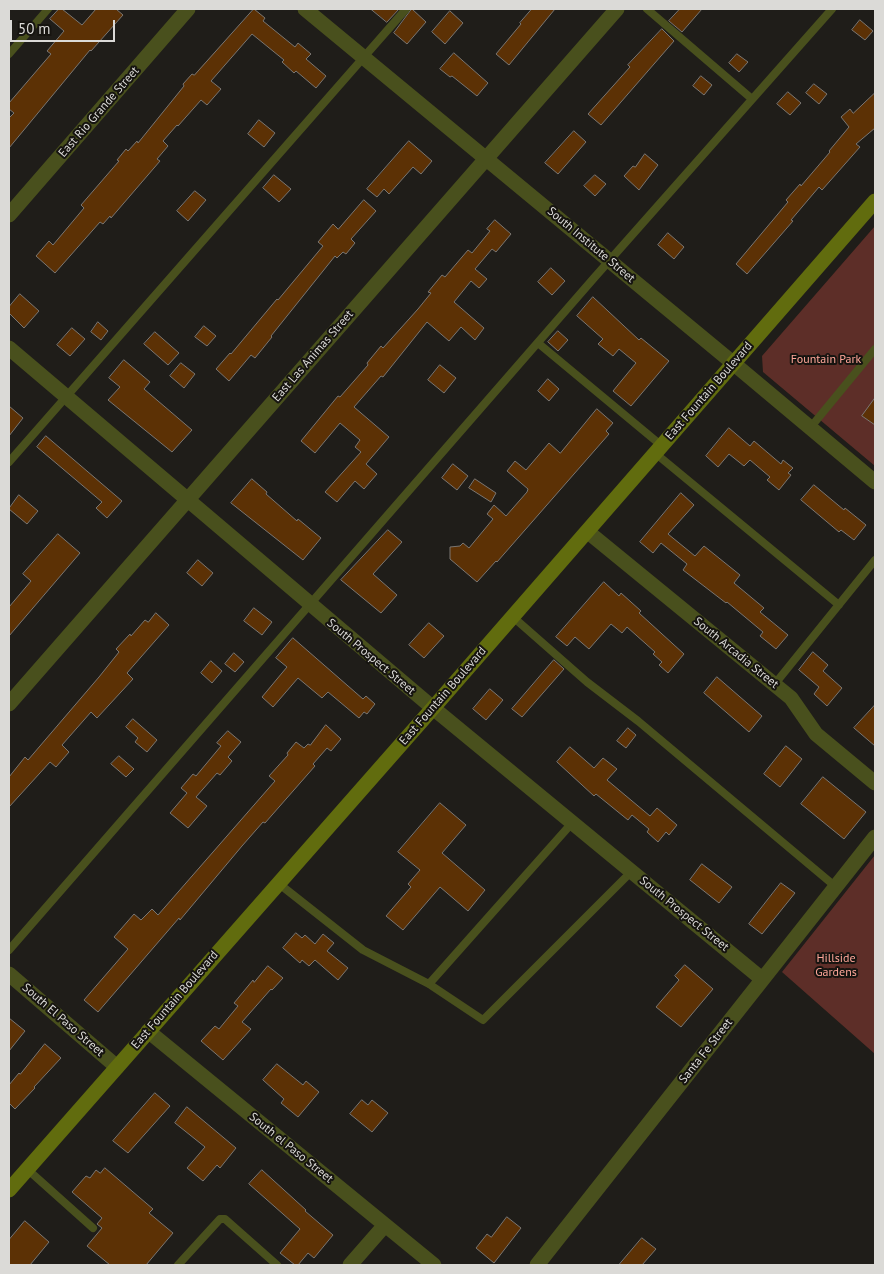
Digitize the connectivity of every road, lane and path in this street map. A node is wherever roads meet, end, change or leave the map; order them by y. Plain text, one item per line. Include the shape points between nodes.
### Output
1 (48, 9) edge
2 (188, 9) edge
3 (306, 9) edge
4 (406, 9) edge
5 (618, 9) edge
6 (647, 9) edge
7 (832, 9) edge
8 (9, 54) edge
9 (364, 57) junction
10 (752, 99) junction
11 (487, 158) junction
12 (875, 201) edge
13 (9, 215) edge
14 (610, 260) junction
15 (538, 343) junction
16 (9, 348) edge
17 (875, 349) edge
18 (733, 364) junction
19 (66, 396) junction
20 (810, 428) junction
21 (658, 450) junction
22 (9, 462) edge
23 (875, 482) edge
24 (187, 500) junction
25 (588, 532) junction
26 (875, 560) edge
27 (310, 605) junction
28 (839, 605) junction
29 (513, 617) junction
30 (774, 685) junction
31 (9, 704) edge
32 (433, 708) junction
33 (875, 783) edge
34 (572, 823) junction
35 (875, 837) edge
36 (632, 872) junction
37 (278, 884) junction
38 (836, 887) junction
39 (9, 950) edge
40 (9, 974) edge
41 (762, 979) junction
42 (428, 984) junction
43 (148, 1031) junction
44 (117, 1067) junction
45 (27, 1168) junction
46 (9, 1190) edge
47 (385, 1225) junction
48 (93, 1228) dead end
49 (178, 1265) edge
50 (277, 1265) edge
51 (350, 1265) edge
52 (434, 1265) edge
53 (537, 1265) edge

1 - 8 lane
2 - 13 street, East Rio Grande Street
3 - 9 street, South Institute Street
4 - 9 lane
5 - 11 street, East Las Animas Street
6 - 10 lane
7 - 10 lane
9 - 11 street, South Institute Street
9 - 19 lane
10 - 14 lane
11 - 14 street, South Institute Street
11 - 24 street, East Las Animas Street
12 - 18 main road, East Fountain Boulevard
14 - 15 lane
14 - 18 street, South Institute Street
15 - 21 lane
15 - 27 lane
16 - 19 street, South Prospect Street
17 - 20 lane
18 - 20 street, South Institute Street
18 - 21 main road, East Fountain Boulevard
19 - 22 lane
19 - 24 street, South Prospect Street
20 - 23 street, South Institute Street
21 - 25 main road, East Fountain Boulevard
21 - 28 lane
24 - 27 street, South Prospect Street
24 - 31 street, East Las Animas Street
25 - 29 main road, East Fountain Boulevard
25 - 30 street, South Arcadia Street
26 - 28 lane
27 - 32 street, South Prospect Street
27 - 39 lane
28 - 30 lane
29 - 32 main road, East Fountain Boulevard
29 - 38 lane
30 - 33 street, South Arcadia Street via 791,698 816,734
32 - 34 street, South Prospect Street
32 - 37 main road, East Fountain Boulevard
34 - 36 street, South Prospect Street
34 - 42 lane
35 - 38 street, Santa Fe Street
36 - 41 street, South Prospect Street
36 - 42 lane via 484,1020
37 - 42 lane via 363,950
37 - 43 main road, East Fountain Boulevard
38 - 41 street, Santa Fe Street
40 - 44 street, South El Paso Street
41 - 53 street, Santa Fe Street
43 - 44 main road, East Fountain Boulevard
43 - 47 street, South el Paso Street
44 - 45 main road, East Fountain Boulevard
45 - 46 main road, East Fountain Boulevard
45 - 48 lane
47 - 51 street
47 - 52 street, South el Paso Street
49 - 50 lane via 220,1219 225,1219

